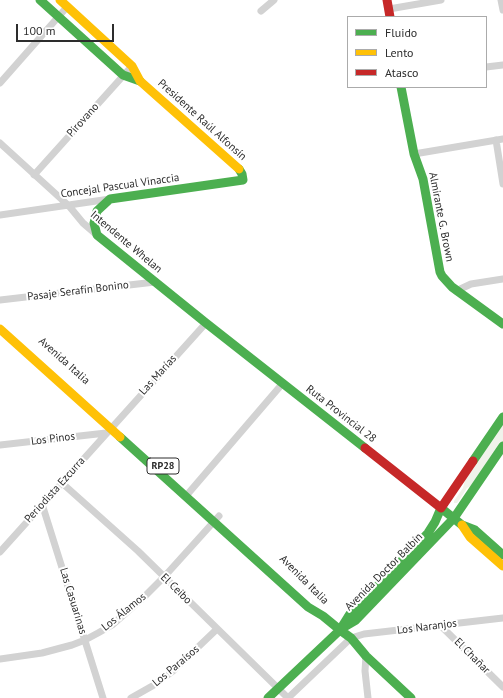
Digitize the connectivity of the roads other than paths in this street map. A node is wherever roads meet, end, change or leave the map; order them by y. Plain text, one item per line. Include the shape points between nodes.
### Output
1 (40, 0) edge
2 (60, 0) edge
3 (274, 0) edge
4 (441, 0) edge
5 (501, 0) edge
6 (67, 7) junction
7 (389, 8) edge
8 (503, 10) edge
9 (261, 11) dead end
10 (58, 17) junction
11 (503, 65) edge
12 (132, 66) junction
13 (487, 68) edge
14 (123, 75) junction
15 (140, 81) junction
16 (0, 82) edge
17 (401, 88) edge
18 (500, 139) edge
19 (0, 143) edge
20 (414, 154) junction
21 (34, 175) junction
22 (243, 180) joint
23 (503, 184) edge
24 (110, 199) junction
25 (69, 206) junction
26 (0, 215) edge
27 (97, 235) junction
28 (503, 279) edge
29 (155, 282) junction
30 (456, 291) junction
31 (0, 300) edge
32 (0, 320) edge
33 (206, 323) junction
34 (503, 324) edge
35 (0, 329) edge
36 (283, 383) junction
37 (503, 417) edge
38 (111, 428) junction
39 (0, 445) edge
40 (503, 446) edge
41 (62, 483) junction
42 (188, 494) junction
43 (42, 504) junction
44 (441, 508) junction
45 (454, 518) junction
46 (216, 519) junction
47 (462, 525) junction
48 (0, 552) edge
49 (503, 555) edge
50 (503, 566) edge
51 (164, 577) junction
52 (503, 618) edge
53 (441, 626) junction
54 (217, 629) junction
55 (340, 630) junction
56 (351, 638) junction
57 (85, 640) junction
58 (366, 656) junction
59 (0, 659) edge
60 (503, 687) edge
61 (278, 688) junction
62 (103, 698) edge
63 (131, 698) edge
64 (268, 698) edge
65 (288, 698) edge
66 (368, 698) edge
67 (411, 698) edge

1 - 10 main road, Presidente Raúl Alfonsín
2 - 6 main road, Presidente Raúl Alfonsín
3 - 9 street
4 - 7 street
5 - 8 street
6 - 10 street
6 - 12 main road, Presidente Raúl Alfonsín
10 - 14 main road, Presidente Raúl Alfonsín
10 - 16 street
11 - 13 street
12 - 14 street, Pirovano
12 - 15 main road, Presidente Raúl Alfonsín
14 - 15 main road, Presidente Raúl Alfonsín
14 - 21 street, Pirovano
15 - 22 main road, Presidente Raúl Alfonsín via 239,169
17 - 20 main road, Almirante G. Brown
18 - 20 street
18 - 23 street
19 - 21 street, Intendente Whelan
20 - 30 main road, Almirante G. Brown via 423,179 440,272
21 - 25 street, Intendente Whelan
22 - 24 main road, Concejal Pascual Vinaccia
24 - 25 street, Concejal Pascual Vinaccia
24 - 27 main road via 97,211 94,223
25 - 26 street, Concejal Pascual Vinaccia
25 - 27 street, Intendente Whelan
27 - 29 main road, Intendente Whelan
28 - 30 street via 472,284
29 - 31 street, Pasaje Serafín Bonino
29 - 33 main road, Intendente Whelan
30 - 34 main road, Almirante G. Brown
32 - 38 main road, Avenida Italia / RP28
33 - 36 main road, Ruta Provincial 28
33 - 38 street, Las Marías
35 - 38 main road, Avenida Italia / RP28
36 - 42 street
36 - 44 main road, Ruta Provincial 28
37 - 44 main road, Avenida Doctor Balbín
38 - 39 street, Los Pinos
38 - 41 street, Periodista Ezcurra
38 - 42 main road, Avenida Italia / RP28
40 - 45 main road, Avenida Doctor Balbín
41 - 43 street, Periodista Ezcurra
41 - 51 street, El Ceibo
42 - 46 main road, Avenida Italia / RP28
43 - 48 street, Periodista Ezcurra
43 - 57 street, Las Casuarinas
44 - 45 main road, Ruta Provincial 28
44 - 55 main road, Avenida Doctor Balbín via 428,533 350,614
45 - 47 main road, Ruta Provincial 28
45 - 55 main road, Avenida Doctor Balbín via 356,620
46 - 51 street, Los Álamos
46 - 55 main road, Avenida Italia / RP28
47 - 49 main road via 474,530
47 - 50 main road via 470,537
51 - 54 street, El Ceibo
51 - 57 street, Los Álamos via 122,617
52 - 53 street, Los Naranjos
53 - 56 street, Los Naranjos via 364,634
53 - 60 street, El Chañar
54 - 61 street, El Ceibo
54 - 63 street, Los Paraísos via 173,671
55 - 56 main road, Avenida Italia
55 - 61 main road
56 - 58 main road
56 - 65 street
57 - 59 street, Los Álamos via 42,653
57 - 62 street, Las Casuarinas
58 - 66 street
58 - 67 main road
61 - 64 main road
61 - 65 street, El Ceibo

